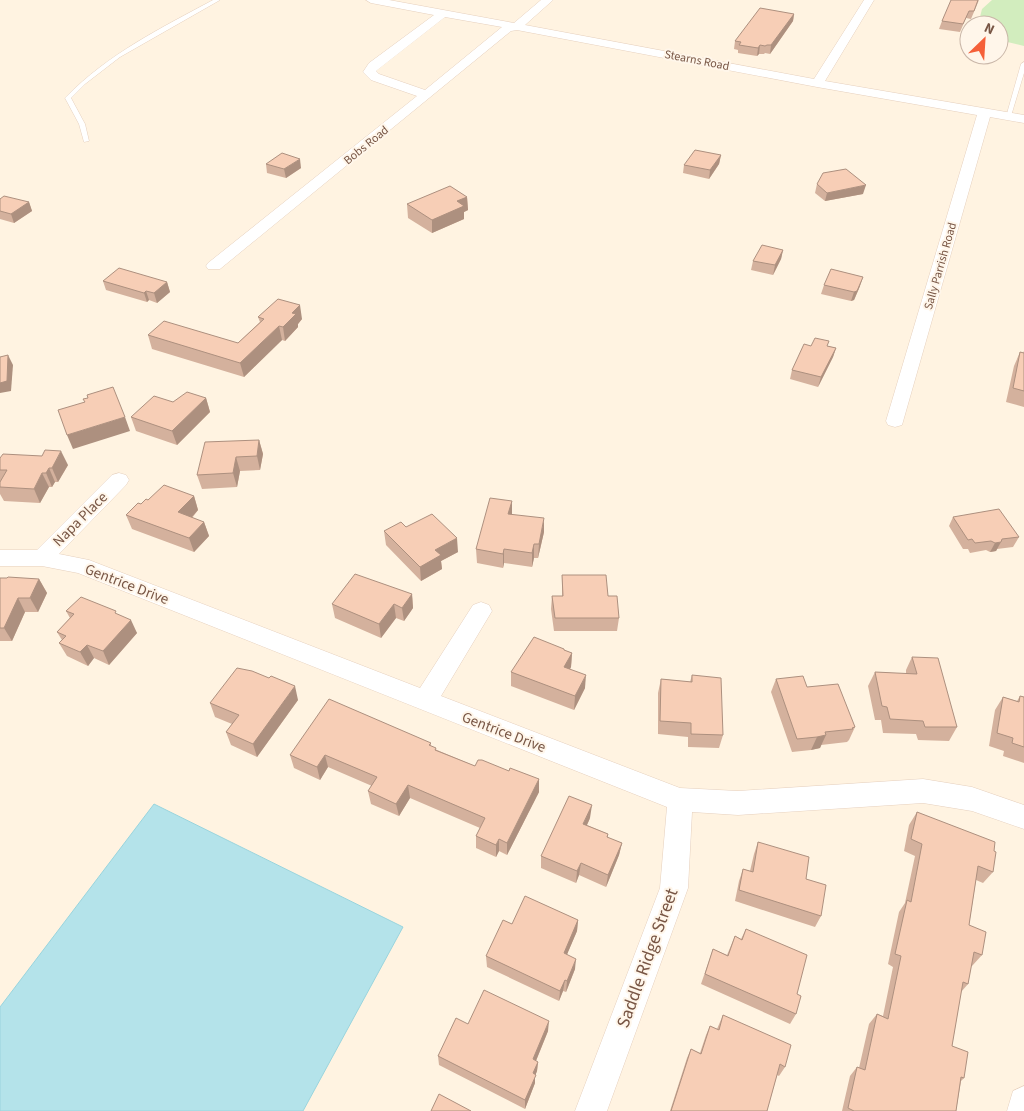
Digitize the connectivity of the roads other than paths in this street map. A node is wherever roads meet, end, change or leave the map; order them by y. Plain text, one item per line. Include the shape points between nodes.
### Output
1 (217, 0) edge
2 (376, 0) edge
3 (548, 0) edge
4 (869, 0) edge
5 (444, 13) junction
6 (517, 26) junction
7 (1024, 64) edge
8 (818, 83) junction
9 (426, 95) junction
10 (985, 111) junction
11 (1008, 116) junction
12 (1024, 119) edge
13 (86, 141) dead end
14 (214, 266) dead end
15 (895, 420) dead end
16 (119, 480) dead end
17 (0, 558) edge
18 (42, 558) junction
19 (481, 611) dead end
20 (425, 701) junction
21 (680, 800) junction
22 (1024, 817) edge
23 (1024, 1102) edge
24 (592, 1111) edge
25 (1023, 1111) edge

1 - 13 lane via 110,62 76,88 68,98 82,124
2 - 5 street, Stearns Road
3 - 6 street, Bobs Road
4 - 8 street
5 - 6 street, Stearns Road
5 - 9 street via 369,72
6 - 8 street, Stearns Road
6 - 9 street, Bobs Road via 507,29
7 - 11 lane
8 - 10 street, Stearns Road
9 - 14 street, Bobs Road
10 - 11 street, Stearns Road
10 - 15 street, Sally Parrish Road
11 - 12 street, Stearns Road
16 - 18 street, Napa Place
17 - 18 street, Gentrice Drive
18 - 20 street, Gentrice Drive via 81,566
19 - 20 street
20 - 21 street, Gentrice Drive
21 - 22 street, Gentrice Drive via 738,803 923,791 972,799
21 - 24 street, Saddle Ridge Street via 674,888
23 - 25 street

